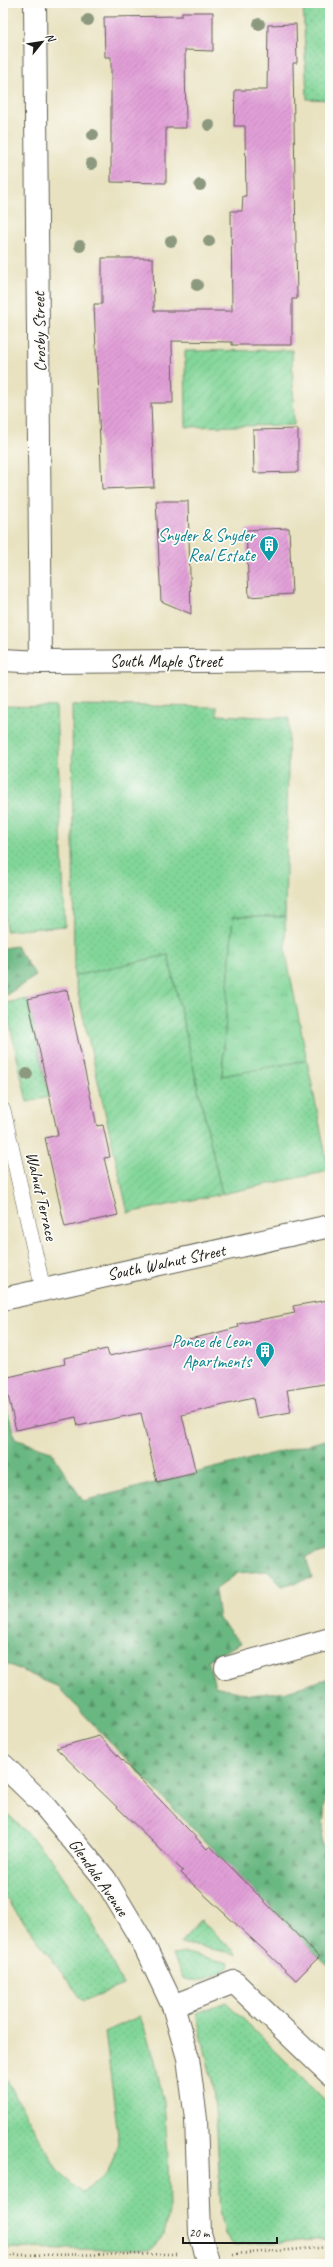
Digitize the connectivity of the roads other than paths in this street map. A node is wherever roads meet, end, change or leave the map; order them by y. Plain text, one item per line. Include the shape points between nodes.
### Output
1 (35, 3) edge
2 (3, 660) edge
3 (330, 660) edge
4 (41, 662) junction
5 (3, 1110) edge
6 (330, 1226) edge
7 (43, 1289) junction
8 (3, 1299) edge
9 (330, 1639) edge
10 (226, 1668) dead end
11 (3, 1765) edge
12 (173, 2006) junction
13 (330, 2074) edge
14 (209, 2264) edge

1 - 4 street, Crosby Street
2 - 4 street, South Maple Street
3 - 4 street, South Maple Street
5 - 7 lane, Walnut Terrace
6 - 7 street, South Walnut Street
7 - 8 street, South Walnut Street
9 - 10 street
11 - 12 street, Glendale Avenue via 42,1803 105,1879 142,1941
12 - 13 street via 234,1982
12 - 14 street, Glendale Avenue via 188,2058 196,2119 200,2233

